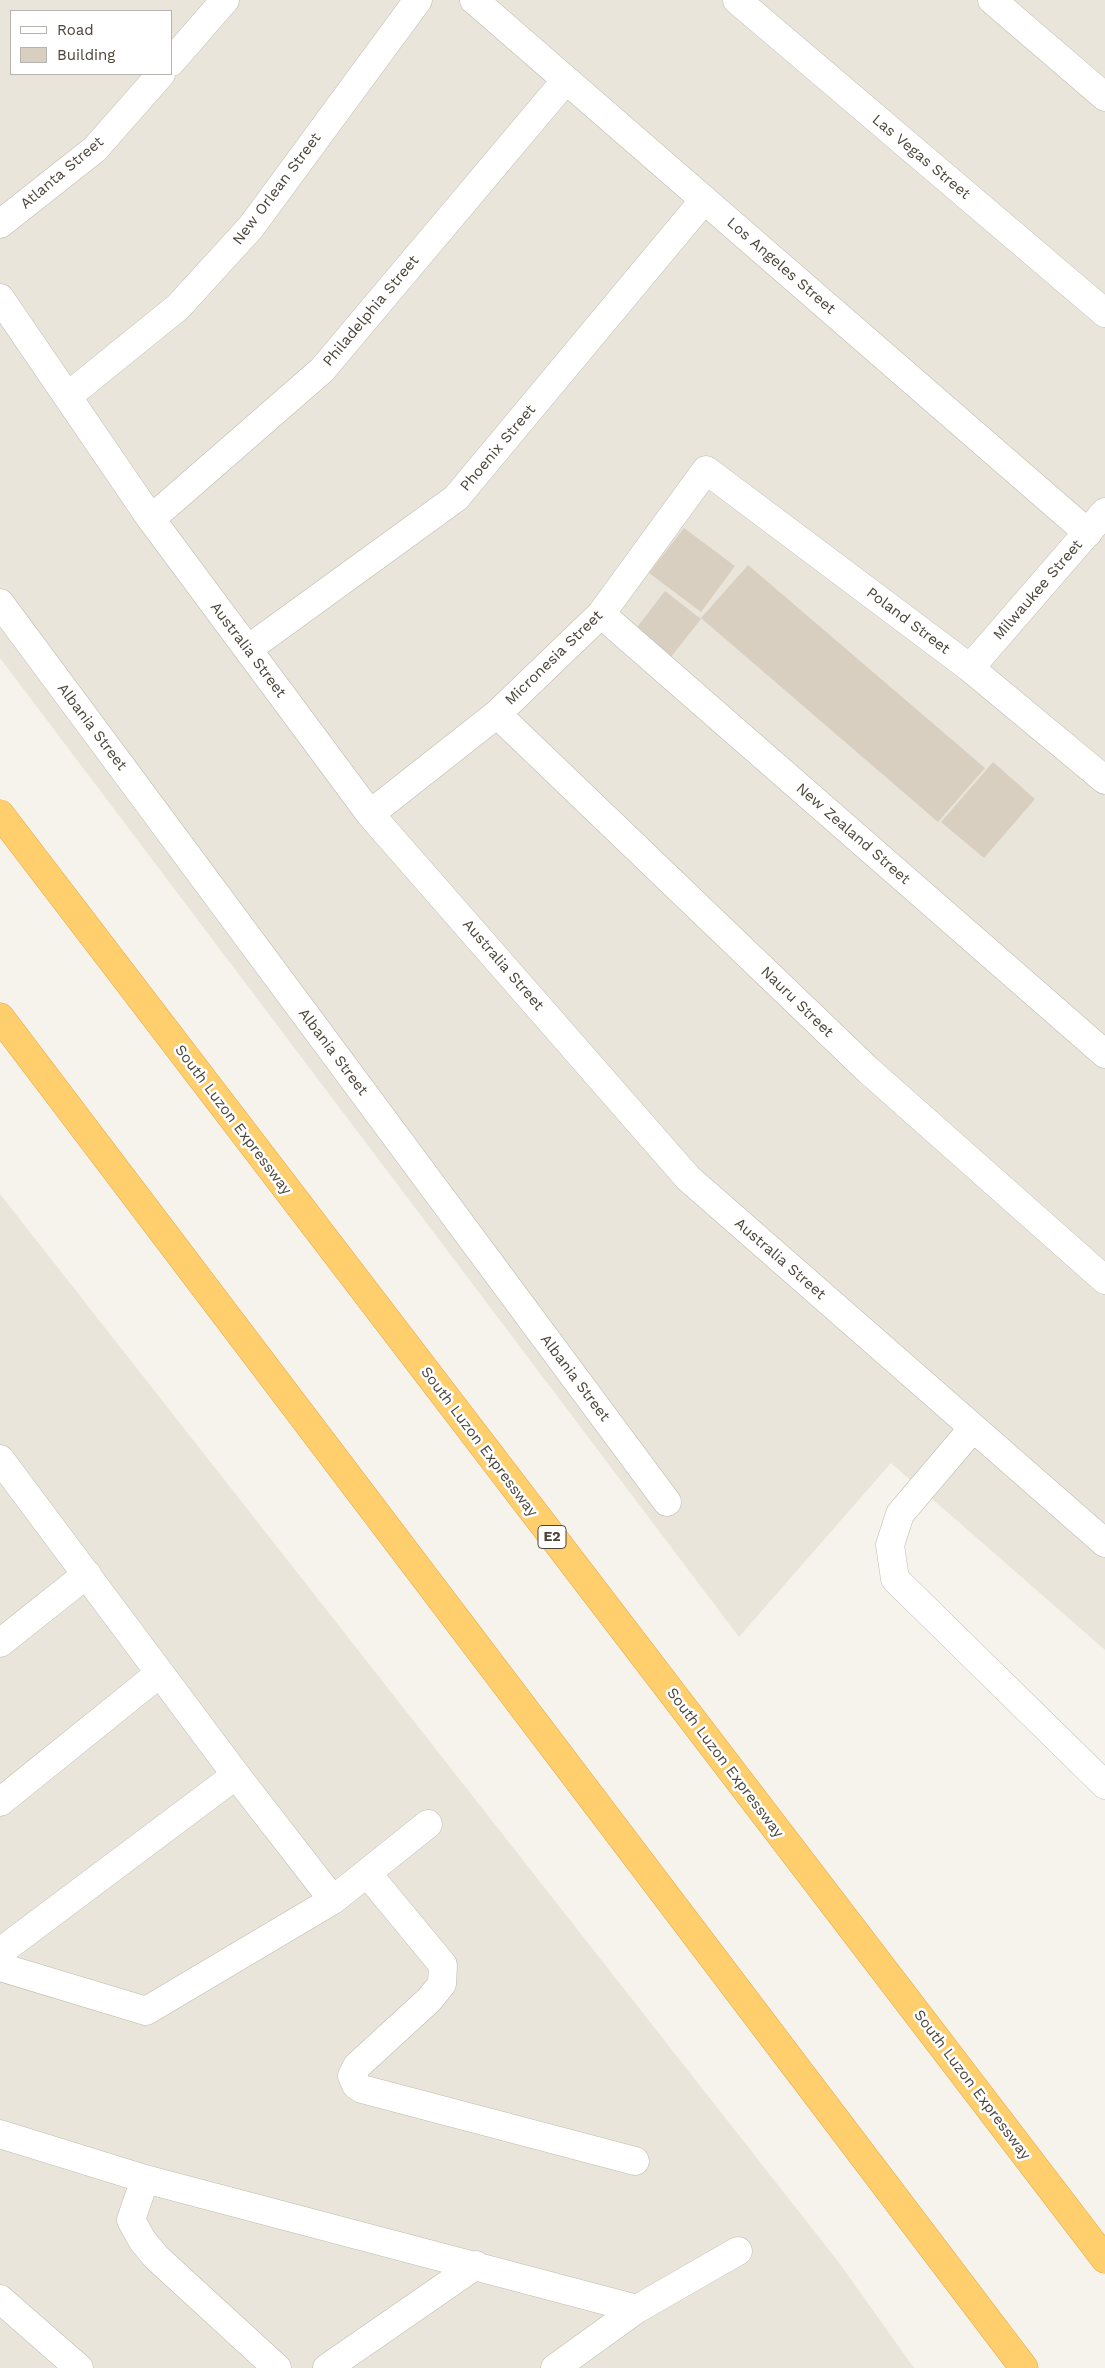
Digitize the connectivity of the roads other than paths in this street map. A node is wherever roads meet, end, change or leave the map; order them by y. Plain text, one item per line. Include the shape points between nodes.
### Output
1 (224, 0) edge
2 (418, 0) edge
3 (474, 0) edge
4 (737, 0) edge
5 (992, 0) edge
6 (172, 61) edge
7 (160, 75) edge
8 (566, 80) junction
9 (1105, 97) edge
10 (704, 200) junction
11 (0, 224) edge
12 (0, 298) edge
13 (1105, 313) edge
14 (68, 396) junction
15 (706, 470) joint
16 (1105, 512) edge
17 (151, 519) junction
18 (1088, 532) junction
19 (0, 603) edge
20 (601, 614) junction
21 (248, 649) junction
22 (970, 668) junction
23 (496, 714) junction
24 (1105, 780) edge
25 (0, 814) edge
26 (370, 814) junction
27 (0, 1017) edge
28 (10, 1035) edge
29 (1105, 1054) edge
30 (1105, 1280) edge
31 (973, 1428) junction
32 (3, 1469) edge
33 (667, 1502) dead end
34 (1105, 1543) edge
35 (87, 1574) junction
36 (0, 1643) edge
37 (160, 1674) junction
38 (236, 1775) junction
39 (1105, 1785) edge
40 (0, 1802) edge
41 (428, 1824) dead end
42 (367, 1873) junction
43 (333, 1900) junction
44 (0, 1952) edge
45 (0, 1967) edge
46 (0, 2134) edge
47 (635, 2161) dead end
48 (145, 2179) junction
49 (738, 2251) dead end
50 (1105, 2259) edge
51 (476, 2265) junction
52 (0, 2299) edge
53 (637, 2309) junction
54 (79, 2368) edge
55 (278, 2368) edge
56 (327, 2368) edge
57 (555, 2368) edge
58 (1024, 2368) edge

1 - 6 street
2 - 14 street, New Orlean Street via 251,227 178,307
3 - 8 street, Los Angeles Street
4 - 13 street, Las Vegas Street
5 - 9 street
7 - 11 street, Atlanta Street via 96,149
8 - 10 street, Los Angeles Street
8 - 17 street, Philadelphia Street via 322,370
10 - 18 street, Los Angeles Street
10 - 21 street, Phoenix Street via 456,498
12 - 14 street, Australia Street
14 - 17 street, Australia Street
15 - 20 street, Micronesia Street
15 - 22 street, Poland Street
16 - 18 street, Milwaukee Street
17 - 21 street, Australia Street
18 - 22 street, Milwaukee Street
19 - 33 street, Albania Street
20 - 23 street, Micronesia Street
20 - 29 street, New Zealand Street
21 - 26 street, Australia Street
22 - 24 street, Poland Street
23 - 26 street, Micronesia Street
23 - 30 street, Nauru Street via 868,1070
25 - 50 highway, South Luzon Expressway / E2
26 - 31 street, Australia Street via 688,1178
27 - 28 highway
28 - 58 highway
31 - 34 street, Australia Street
31 - 39 street via 900,1514 890,1545 895,1579
32 - 35 street
35 - 36 street
35 - 37 street
37 - 38 street
37 - 40 street
38 - 43 street
38 - 44 street
41 - 42 street
42 - 43 street
42 - 47 street via 443,1965 442,1984 357,2066 352,2076 356,2085
43 - 45 street via 146,2011
46 - 48 street
48 - 51 street
48 - 55 street via 130,2220 142,2240 156,2257
49 - 53 street
51 - 53 street
51 - 56 street
52 - 54 street
53 - 57 street

